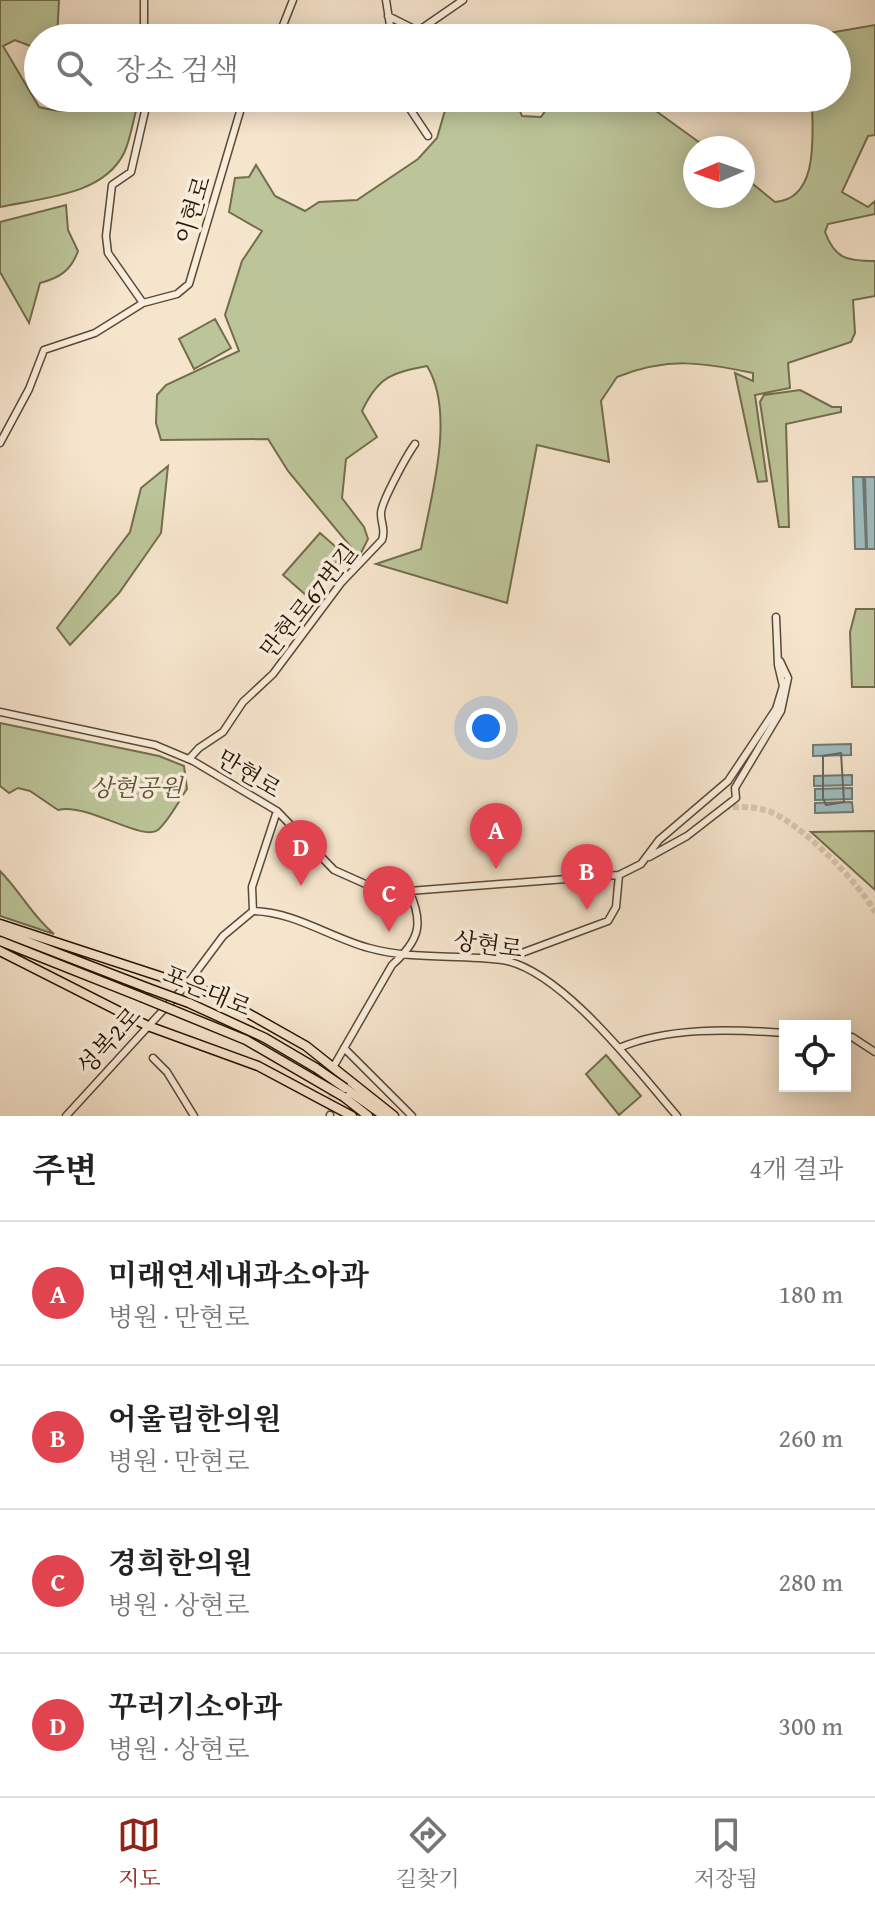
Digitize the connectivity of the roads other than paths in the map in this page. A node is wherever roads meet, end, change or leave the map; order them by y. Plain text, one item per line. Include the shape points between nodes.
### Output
1 (144, 0) edge
2 (293, 0) edge
3 (386, 0) edge
4 (463, 0) edge
5 (388, 16) junction
6 (144, 24) edge
7 (284, 24) edge
8 (389, 24) edge
9 (404, 24) edge
10 (428, 24) edge
11 (145, 112) edge
12 (240, 112) edge
13 (413, 112) edge
14 (428, 136) dead end
15 (143, 303) junction
16 (0, 443) edge
17 (415, 444) dead end
18 (776, 617) dead end
19 (778, 655) junction
20 (0, 712) edge
21 (189, 759) junction
22 (277, 811) junction
23 (646, 859) junction
24 (619, 875) junction
25 (409, 891) junction
26 (253, 911) junction
27 (0, 924) edge
28 (0, 931) edge
29 (0, 941) edge
30 (0, 951) edge
31 (405, 953) junction
32 (503, 960) junction
33 (188, 983) junction
34 (148, 1026) junction
35 (779, 1033) edge
36 (851, 1039) edge
37 (344, 1048) junction
38 (619, 1048) junction
39 (875, 1052) edge
40 (153, 1058) dead end
41 (339, 1069) junction
42 (344, 1093) junction
43 (66, 1116) edge
44 (194, 1116) edge
45 (352, 1116) edge
46 (368, 1116) edge
47 (384, 1116) edge
48 (394, 1116) edge
49 (412, 1116) edge
50 (677, 1116) edge

1 - 6 street
2 - 7 street
3 - 5 street
4 - 10 street
5 - 8 street
5 - 9 street
11 - 15 street via 131,172 112,185 107,245
12 - 15 street, 이현로 via 189,284 177,294
13 - 14 street
15 - 16 street, 이현로 via 95,333 44,350
17 - 21 street, 만현로67번길 via 394,489 385,495 382,540 341,583 223,732
18 - 19 street
19 - 23 street via 783,693 776,709 728,781 659,840
19 - 23 street, 만현로 via 788,690 735,788 736,798
20 - 21 street, 만현로 via 155,745
21 - 22 street, 만현로
22 - 25 street, 만현로 via 334,870 372,887
22 - 26 street via 252,887
23 - 24 street, 만현로
24 - 25 street, 만현로
24 - 32 street via 616,907 608,921
25 - 31 street via 420,919
26 - 31 street, 상현로 via 278,912 366,947
26 - 33 street via 230,929
27 - 33 main road
28 - 42 main road, 포은대로, bridge via 265,1038
29 - 42 main road, 포은대로, bridge via 246,1040
30 - 34 main road
31 - 32 street, 상현로
31 - 37 street via 392,965
32 - 38 street, 상현로 via 544,976
33 - 34 street, 성복2로
33 - 41 main road via 276,1027
34 - 43 street, 성복2로
34 - 45 main road via 258,1066
35 - 38 street via 642,1038
36 - 39 street
37 - 41 street
37 - 49 street
38 - 50 street, 상현로
40 - 44 street
41 - 48 main road
42 - 46 main road, 포은대로
42 - 47 main road, 포은대로

